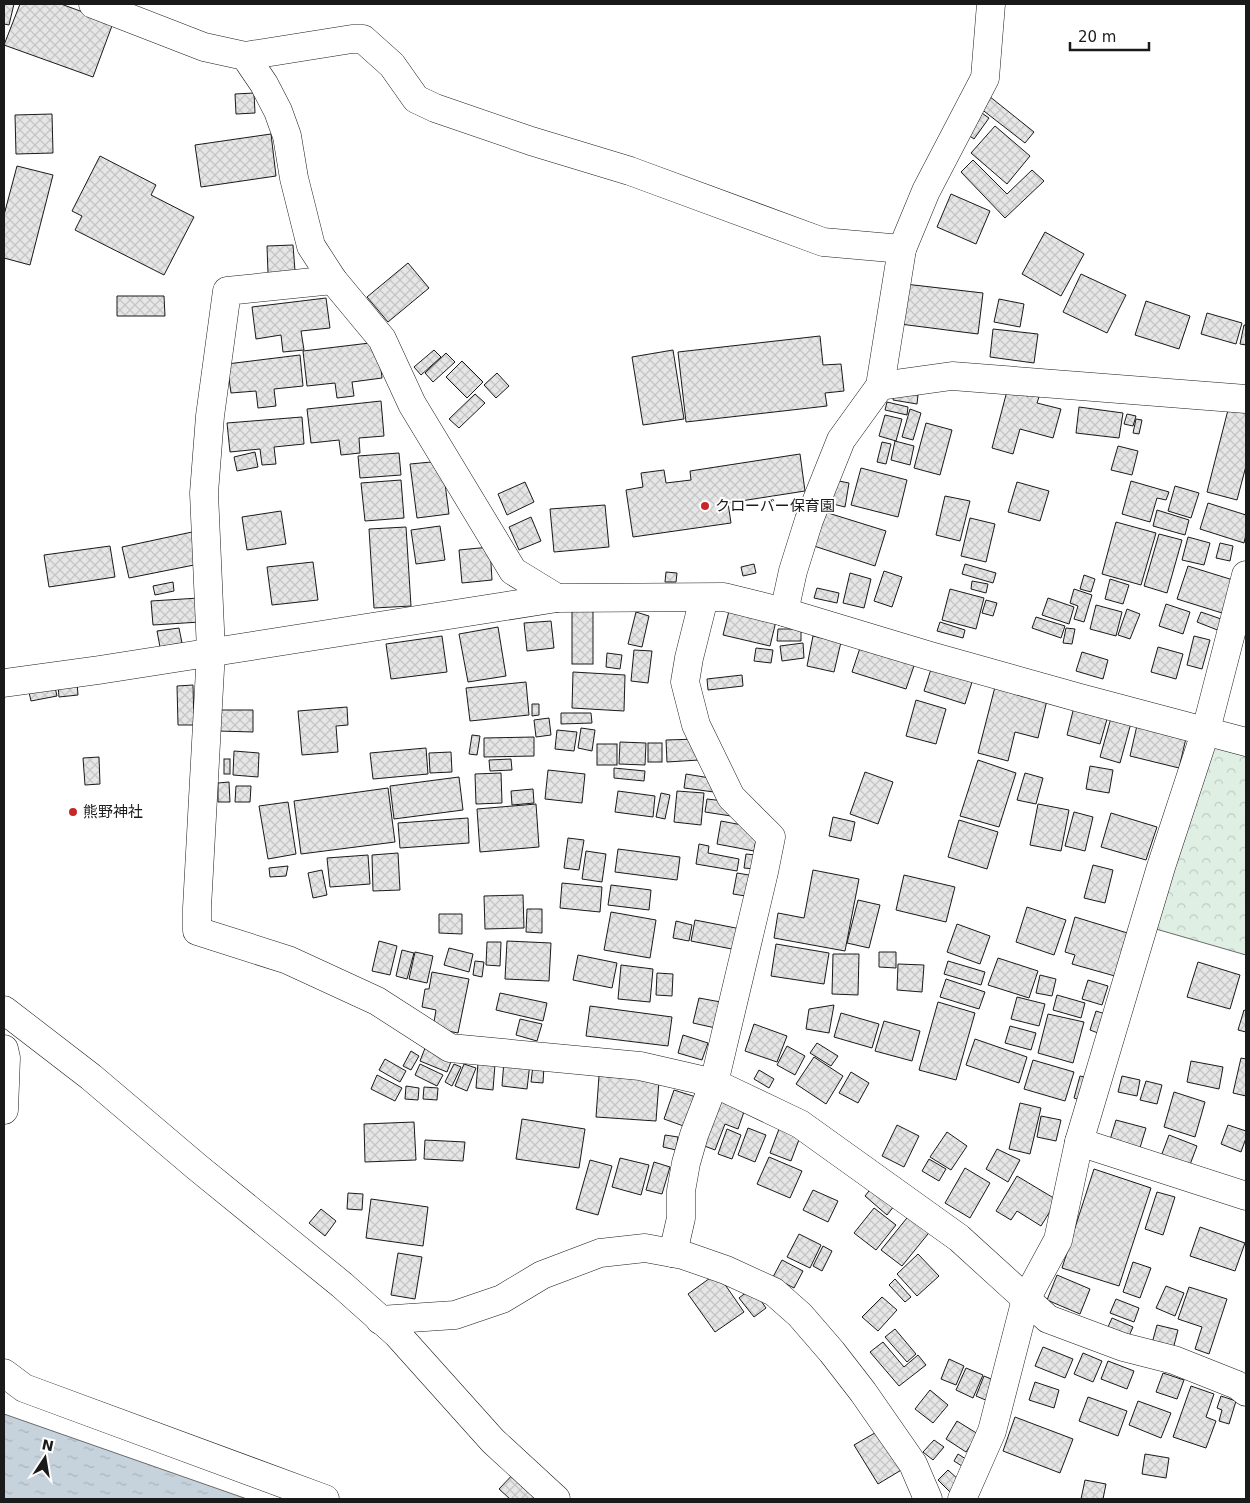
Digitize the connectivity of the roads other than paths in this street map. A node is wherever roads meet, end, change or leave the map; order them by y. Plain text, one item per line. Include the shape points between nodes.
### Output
1 (93, 4) edge
2 (991, 4) edge
3 (245, 56) junction
4 (902, 250) junction
5 (333, 280) junction
6 (880, 386) junction
7 (1246, 399) edge
8 (1246, 574) edge
9 (557, 598) junction
10 (704, 598) junction
11 (784, 612) junction
12 (211, 651) junction
13 (4, 683) edge
14 (1206, 730) junction
15 (1246, 742) edge
16 (4, 1010) edge
17 (4, 1049) edge
18 (714, 1083) junction
19 (4, 1110) edge
20 (1079, 1142) junction
21 (1246, 1196) edge
22 (673, 1253) junction
23 (1026, 1299) junction
24 (380, 1320) junction
25 (4, 1373) edge
26 (1246, 1392) edge
27 (325, 1499) edge
28 (556, 1499) edge
29 (928, 1499) edge
30 (962, 1499) edge

1 - 3 street via 204,47
2 - 4 street via 985,78 926,191
3 - 4 street via 352,39 364,40 392,65 416,99 435,108 630,171 823,242
3 - 5 street via 278,110 311,246
4 - 6 street
5 - 9 street via 382,339 412,404 513,571
5 - 12 street via 227,290 210,416 204,492
6 - 7 street via 952,376
6 - 11 street via 840,440 809,520
8 - 14 street
9 - 10 street
9 - 12 street
10 - 11 street via 724,597
10 - 18 street via 684,682 696,725 731,797 771,837
11 - 14 street via 1061,693
12 - 13 street
12 - 18 street via 197,931 288,960 377,1001 450,1048 640,1066
14 - 15 street
14 - 20 street via 1161,867
16 - 24 street via 91,1077
17 - 19 street
18 - 22 street via 686,1163 681,1218
18 - 23 street via 800,1124 959,1238
20 - 21 street
20 - 23 street via 1058,1240
22 - 24 street via 645,1248 600,1253 542,1275 502,1299 455,1315
22 - 29 street via 726,1270 774,1292 800,1315 863,1392 913,1464
23 - 26 street via 1048,1319 1123,1347 1174,1360 1237,1385
23 - 30 street via 992,1432
24 - 28 street via 397,1334 493,1441
25 - 27 street via 24,1388

